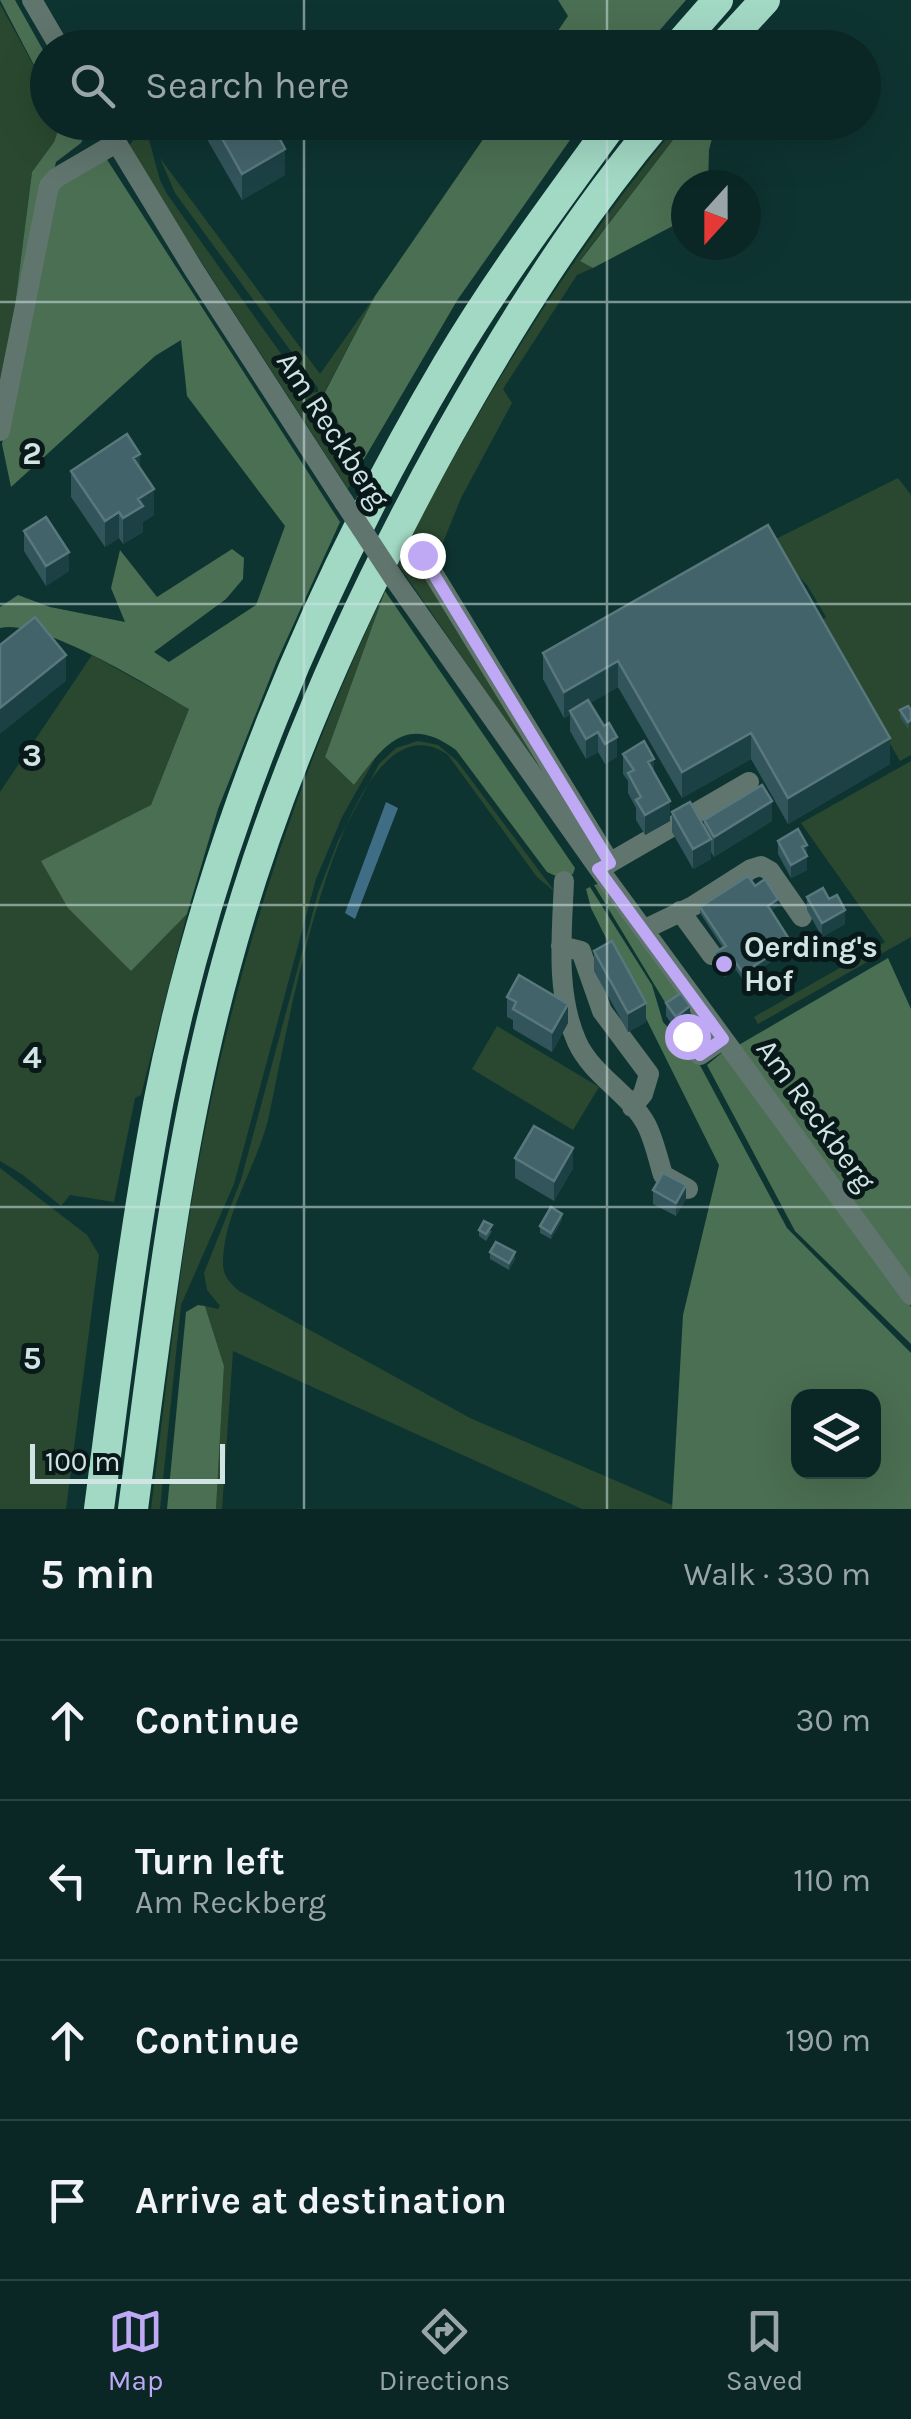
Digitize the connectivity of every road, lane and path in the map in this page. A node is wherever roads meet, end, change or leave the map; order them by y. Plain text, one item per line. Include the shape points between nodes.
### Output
1 (32, 0) edge
2 (718, 0) edge
3 (765, 0) edge
4 (50, 30) edge
5 (692, 30) edge
6 (738, 30) edge
7 (114, 140) edge
8 (601, 140) edge
9 (645, 140) edge
10 (116, 144) junction
11 (0, 431) edge
12 (422, 555) dead end
13 (749, 782) dead end
14 (604, 866) junction
15 (564, 882) dead end
16 (680, 912) junction
17 (802, 917) dead end
18 (644, 930) junction
19 (562, 946) junction
20 (712, 955) edge
21 (687, 1036) dead end
22 (723, 1039) junction
23 (632, 1107) junction
24 (688, 1190) edge
25 (911, 1296) edge
26 (100, 1509) edge
27 (133, 1509) edge

1 - 4 street
2 - 5 highway
3 - 6 highway
7 - 10 street, Am Reckberg
8 - 26 highway via 521,250 400,448 335,575 240,810 193,959 160,1096
9 - 27 highway via 544,277 478,382 323,683 226,965 192,1108
10 - 11 street via 56,178 47,191
10 - 14 street, Am Reckberg, bridge via 395,580
12 - 14 street
13 - 14 street
14 - 18 street, Am Reckberg
15 - 19 street
16 - 17 street via 761,866
16 - 18 street
16 - 20 street
18 - 22 street, Am Reckberg
19 - 23 street via 577,1042
19 - 23 street via 581,951 602,1011 649,1074
21 - 22 street via 700,1055
22 - 25 street, Am Reckberg
23 - 24 street via 646,1124 664,1175

